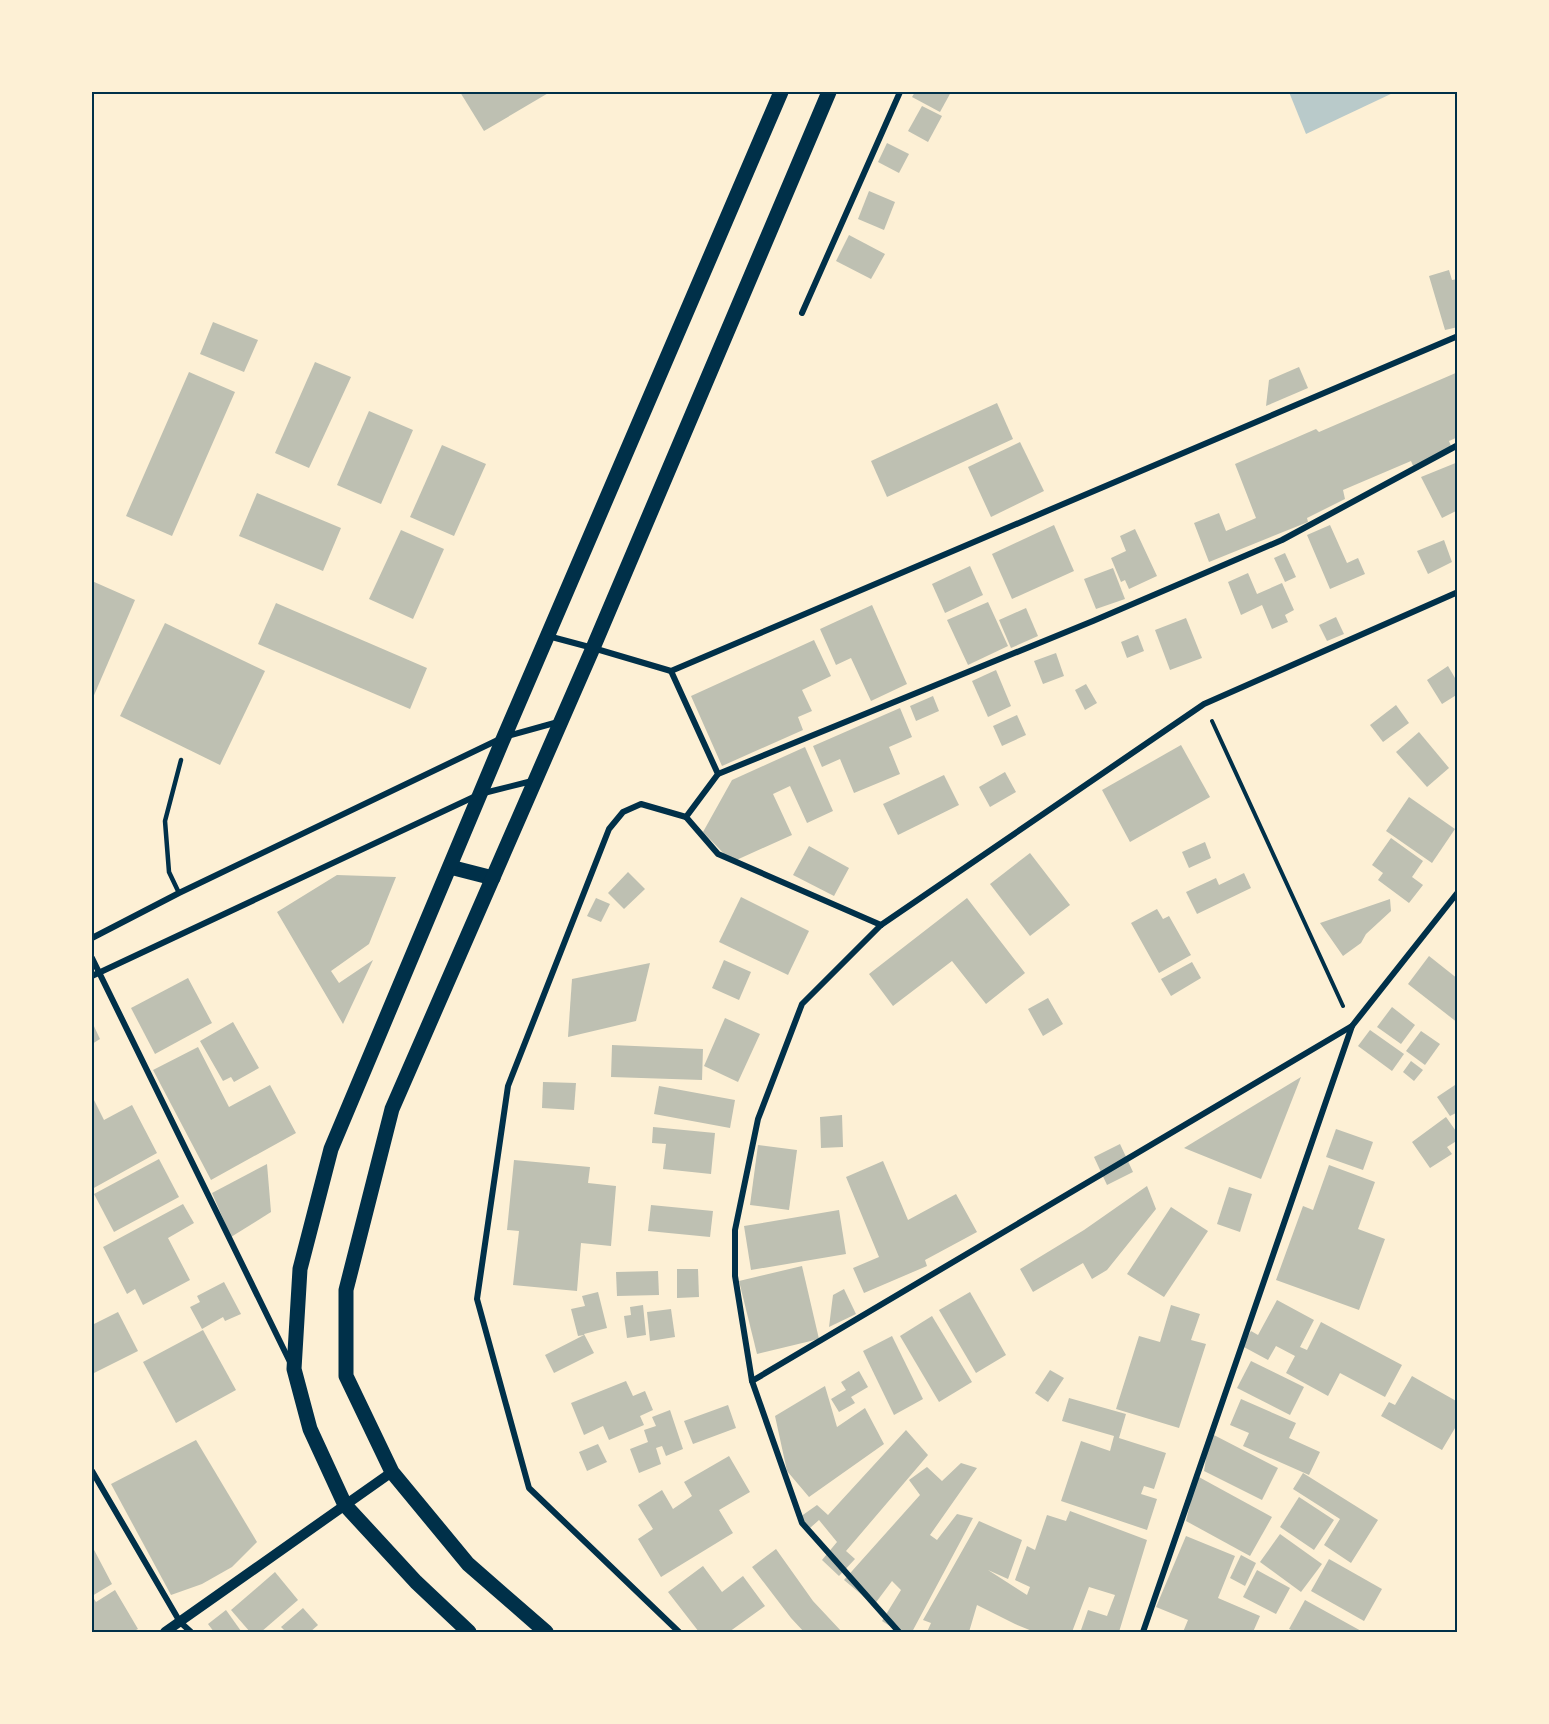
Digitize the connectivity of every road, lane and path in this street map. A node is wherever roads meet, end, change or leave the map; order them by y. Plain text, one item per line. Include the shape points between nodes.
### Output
1 (781, 92) edge
2 (829, 92) edge
3 (900, 92) edge
4 (802, 314) dead end
5 (1458, 336) edge
6 (1458, 445) edge
7 (1458, 592) edge
8 (548, 636) junction
9 (593, 648) junction
10 (671, 671) junction
11 (1204, 704) junction
12 (562, 721) junction
13 (504, 737) junction
14 (181, 760) dead end
15 (718, 774) junction
16 (536, 780) junction
17 (480, 794) junction
18 (686, 817) junction
19 (450, 867) junction
20 (493, 878) junction
21 (1458, 892) edge
22 (179, 893) junction
23 (881, 925) junction
24 (92, 938) edge
25 (92, 958) edge
26 (99, 972) junction
27 (92, 976) edge
28 (1353, 1026) junction
29 (294, 1369) junction
30 (752, 1381) junction
31 (92, 1471) edge
32 (392, 1472) junction
33 (345, 1505) junction
34 (180, 1622) junction
35 (165, 1632) edge
36 (191, 1632) edge
37 (469, 1632) edge
38 (546, 1632) edge
39 (679, 1632) edge
40 (899, 1632) edge
41 (1143, 1632) edge

1 - 8 main road
2 - 9 main road
3 - 4 street
5 - 10 street
6 - 15 street via 1282,540
7 - 11 street
8 - 9 street
8 - 13 main road
9 - 10 street
9 - 12 main road
10 - 15 street
11 - 23 street
11 - 28 path
12 - 13 street
12 - 16 main road
13 - 17 main road
13 - 22 street
14 - 22 lane via 165,821 169,872
15 - 18 street
16 - 17 street
16 - 20 main road
17 - 19 main road
17 - 26 street
18 - 23 street via 718,854
18 - 39 street via 641,804 623,812 609,829 508,1086 477,1299 529,1488
19 - 20 main road
19 - 29 main road via 332,1149 300,1269
20 - 32 main road via 392,1110 346,1290 346,1376
21 - 28 street
22 - 24 street
23 - 30 street via 802,1004 758,1119 735,1230 735,1276
25 - 26 street
26 - 27 street
26 - 29 street
28 - 30 street
28 - 41 street
29 - 33 main road via 310,1429
30 - 40 street via 801,1523
31 - 34 street
32 - 33 street
32 - 38 main road via 468,1564
33 - 34 street
33 - 37 main road
34 - 35 street
34 - 36 street

